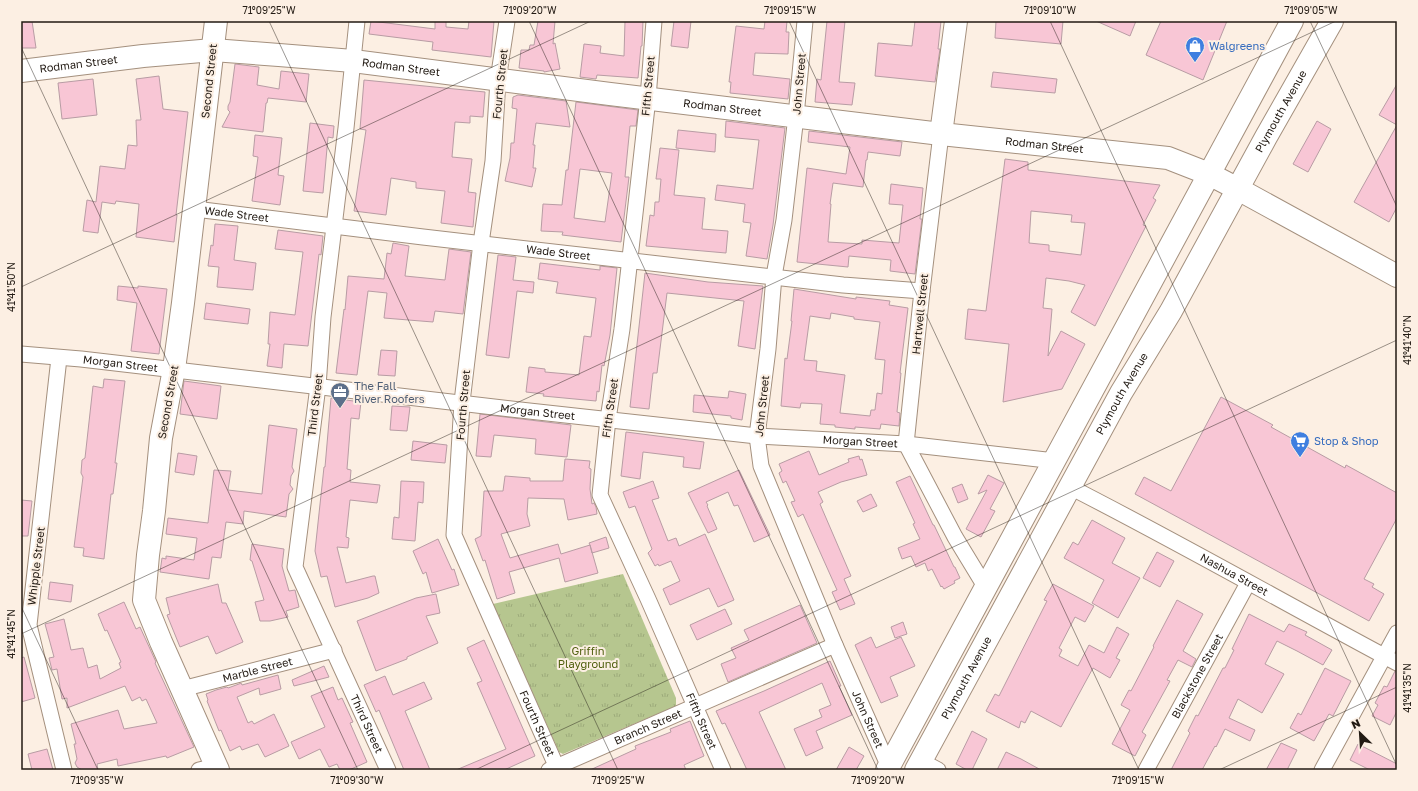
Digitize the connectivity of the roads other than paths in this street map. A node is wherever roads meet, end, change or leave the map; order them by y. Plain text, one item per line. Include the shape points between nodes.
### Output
1 (216, 21) edge
2 (357, 21) edge
3 (507, 21) edge
4 (654, 21) edge
5 (805, 21) edge
6 (956, 21) edge
7 (1292, 21) edge
8 (1332, 21) edge
9 (213, 50) junction
10 (353, 61) junction
11 (21, 71) edge
12 (498, 80) junction
13 (648, 98) junction
14 (796, 116) junction
15 (941, 134) junction
16 (1209, 174) junction
17 (1238, 189) junction
18 (195, 209) junction
19 (335, 226) junction
20 (481, 243) junction
21 (629, 260) junction
22 (774, 276) junction
23 (1397, 276) edge
24 (922, 291) junction
25 (21, 354) edge
26 (59, 358) junction
27 (174, 369) junction
28 (318, 386) junction
29 (462, 402) junction
30 (608, 419) junction
31 (757, 436) junction
32 (906, 444) junction
33 (1055, 461) junction
34 (1070, 487) junction
35 (1248, 583) junction
36 (986, 588) junction
37 (1397, 633) edge
38 (835, 645) junction
39 (334, 650) junction
40 (1391, 660) edge
41 (182, 689) junction
42 (695, 707) junction
43 (925, 767) edge
44 (888, 768) edge
45 (211, 769) edge
46 (555, 769) edge
47 (64, 770) edge
48 (388, 770) edge
49 (723, 770) edge
50 (1146, 770) edge
51 (1322, 770) edge

1 - 9 main road, Second Street
2 - 10 street, Third Street
3 - 12 street, Fourth Street
4 - 13 street, Fifth Street
5 - 14 street, John Street
6 - 15 main road, Hartwell Street
7 - 16 main road
8 - 17 main road, Plymouth Avenue
9 - 10 main road, Rodman Street
9 - 11 main road, Rodman Street
9 - 18 main road, Second Street
10 - 12 main road, Rodman Street
10 - 19 street, Third Street
12 - 13 main road, Rodman Street
12 - 20 street, Fourth Street via 493,161
13 - 14 main road, Rodman Street
13 - 21 street, Fifth Street
14 - 15 main road, Rodman Street
14 - 22 street, John Street via 784,220
15 - 16 main road, Rodman Street via 1168,158
15 - 24 street, Hartwell Street
16 - 17 main road, Rodman Street
16 - 33 main road
17 - 23 main road, Rodman Street
17 - 34 main road, Plymouth Avenue via 1171,311 1130,376
18 - 19 street, Wade Street
18 - 27 main road, Second Street
19 - 20 street, Wade Street
19 - 28 street, Third Street via 323,317
20 - 21 street, Wade Street
20 - 29 street, Fourth Street
21 - 22 street, Wade Street
21 - 30 street, Fifth Street via 622,329
22 - 24 street, Wade Street
22 - 31 street, John Street
24 - 32 street, Hartwell Street
25 - 26 street, Morgan Street
26 - 27 street, Morgan Street
26 - 47 street, Whipple Street via 29,625
27 - 28 street, Morgan Street
27 - 41 main road, Second Street via 161,438 144,600
28 - 29 street, Morgan Street
28 - 39 street, Third Street via 295,567
29 - 30 street, Morgan Street
29 - 46 street, Fourth Street via 454,536
30 - 31 street, Morgan Street
30 - 42 street, Fifth Street via 600,495
31 - 32 street, Morgan Street
31 - 38 street, John Street via 761,466
32 - 33 street, Morgan Street
32 - 36 street
33 - 36 main road
34 - 35 street, Nashua Street
34 - 43 main road, Plymouth Avenue
35 - 40 street, Nashua Street
35 - 50 street, Blackstone Street
36 - 44 main road
37 - 40 street
38 - 42 street, Branch Street
38 - 44 street, John Street
39 - 41 street, Marble Street
39 - 48 street, Third Street
40 - 51 street
41 - 45 main road, Second Street
42 - 46 street, Branch Street
42 - 49 street, Fifth Street

